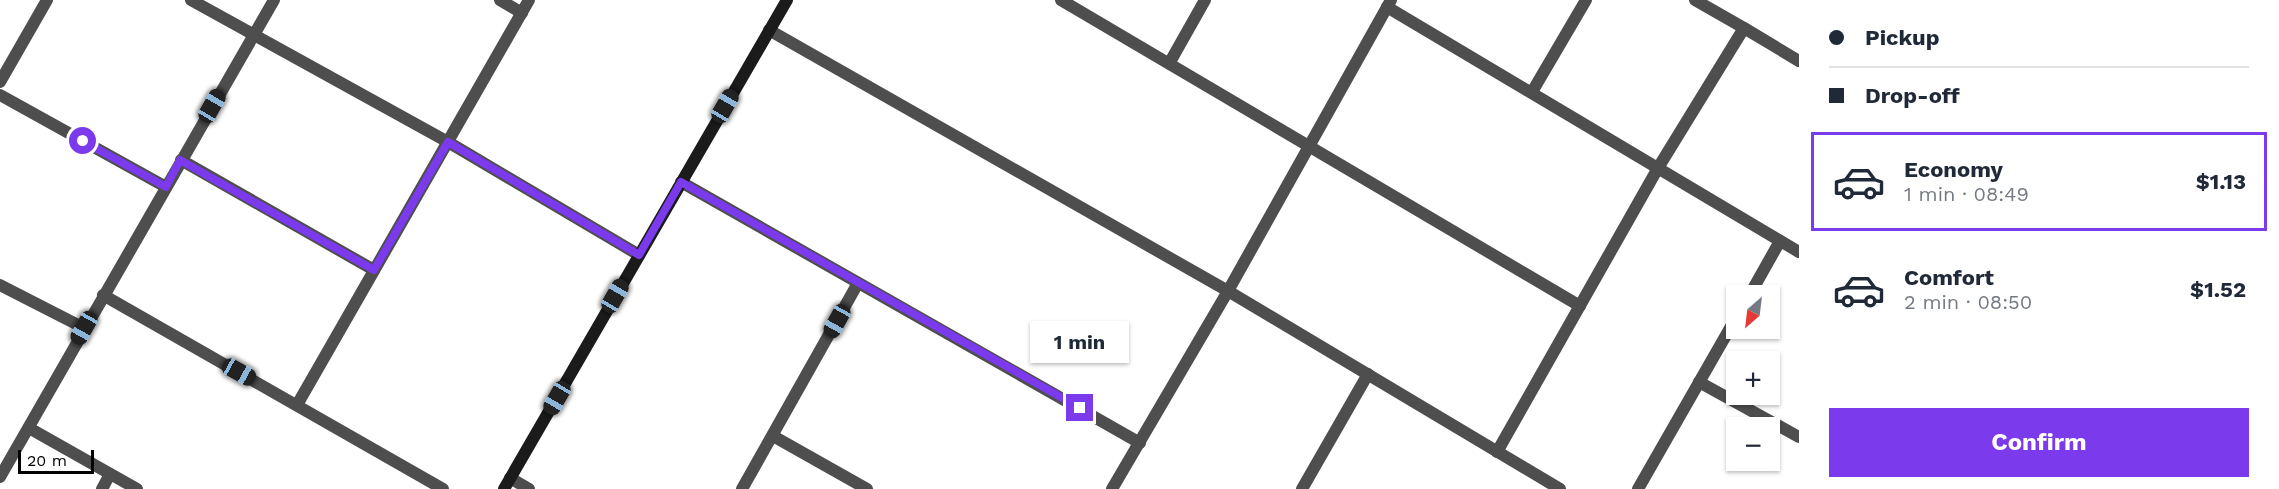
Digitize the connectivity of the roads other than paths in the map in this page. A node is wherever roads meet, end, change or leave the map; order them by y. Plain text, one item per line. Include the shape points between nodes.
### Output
1 (46, 0) edge
2 (191, 0) edge
3 (274, 0) edge
4 (500, 0) edge
5 (529, 0) edge
6 (787, 0) edge
7 (1061, 0) edge
8 (1205, 0) edge
9 (1586, 0) edge
10 (1701, 2) edge
11 (1389, 4) edge
12 (522, 13) junction
13 (1744, 28) junction
14 (769, 30) junction
15 (253, 35) junction
16 (1799, 61) edge
17 (1170, 62) junction
18 (0, 82) edge
19 (1532, 92) junction
20 (0, 94) edge
21 (448, 142) junction
22 (1307, 146) junction
23 (180, 160) junction
24 (1658, 168) junction
25 (681, 182) junction
26 (166, 187) junction
27 (1780, 241) junction
28 (1799, 252) edge
29 (639, 255) junction
30 (374, 270) junction
31 (858, 283) junction
32 (0, 285) edge
33 (1755, 285) edge
34 (1228, 291) junction
35 (103, 295) junction
36 (1580, 306) junction
37 (84, 328) junction
38 (1726, 335) edge
39 (1368, 374) junction
40 (1699, 382) junction
41 (297, 405) junction
42 (29, 428) junction
43 (773, 436) junction
44 (1799, 437) edge
45 (1140, 443) junction
46 (1497, 452) junction
47 (110, 474) junction
48 (0, 477) edge
49 (507, 483) edge
50 (102, 489) edge
51 (137, 489) edge
52 (443, 489) edge
53 (529, 489) edge
54 (742, 489) edge
55 (867, 489) edge
56 (1112, 489) edge
57 (1302, 489) edge
58 (1560, 489) edge
59 (1638, 489) edge

1 - 18 street
2 - 15 street
3 - 15 street
4 - 12 street
5 - 12 street
6 - 14 main road
7 - 17 street
8 - 17 street
9 - 19 street
10 - 13 street
11 - 19 street
11 - 22 street
12 - 21 street
13 - 16 street
13 - 24 street
14 - 25 main road
14 - 34 street
15 - 21 street
15 - 23 street
17 - 22 street
19 - 24 street
20 - 26 street
21 - 29 street
21 - 30 street
22 - 34 street
22 - 36 street
23 - 26 street
23 - 30 street
24 - 27 street
24 - 36 street
25 - 29 main road
25 - 31 street
26 - 35 street
27 - 28 street
27 - 33 street
29 - 49 main road
30 - 41 street
31 - 43 street
31 - 45 street
32 - 37 street
34 - 39 street
34 - 45 street
35 - 37 street
35 - 41 street
36 - 46 street
37 - 42 street
38 - 40 street
39 - 46 street
39 - 57 street
40 - 44 street
40 - 59 street
41 - 52 street
42 - 47 street
42 - 48 street
43 - 54 street
43 - 55 street
45 - 56 street
46 - 58 street
47 - 50 street
47 - 51 street
49 - 53 street

